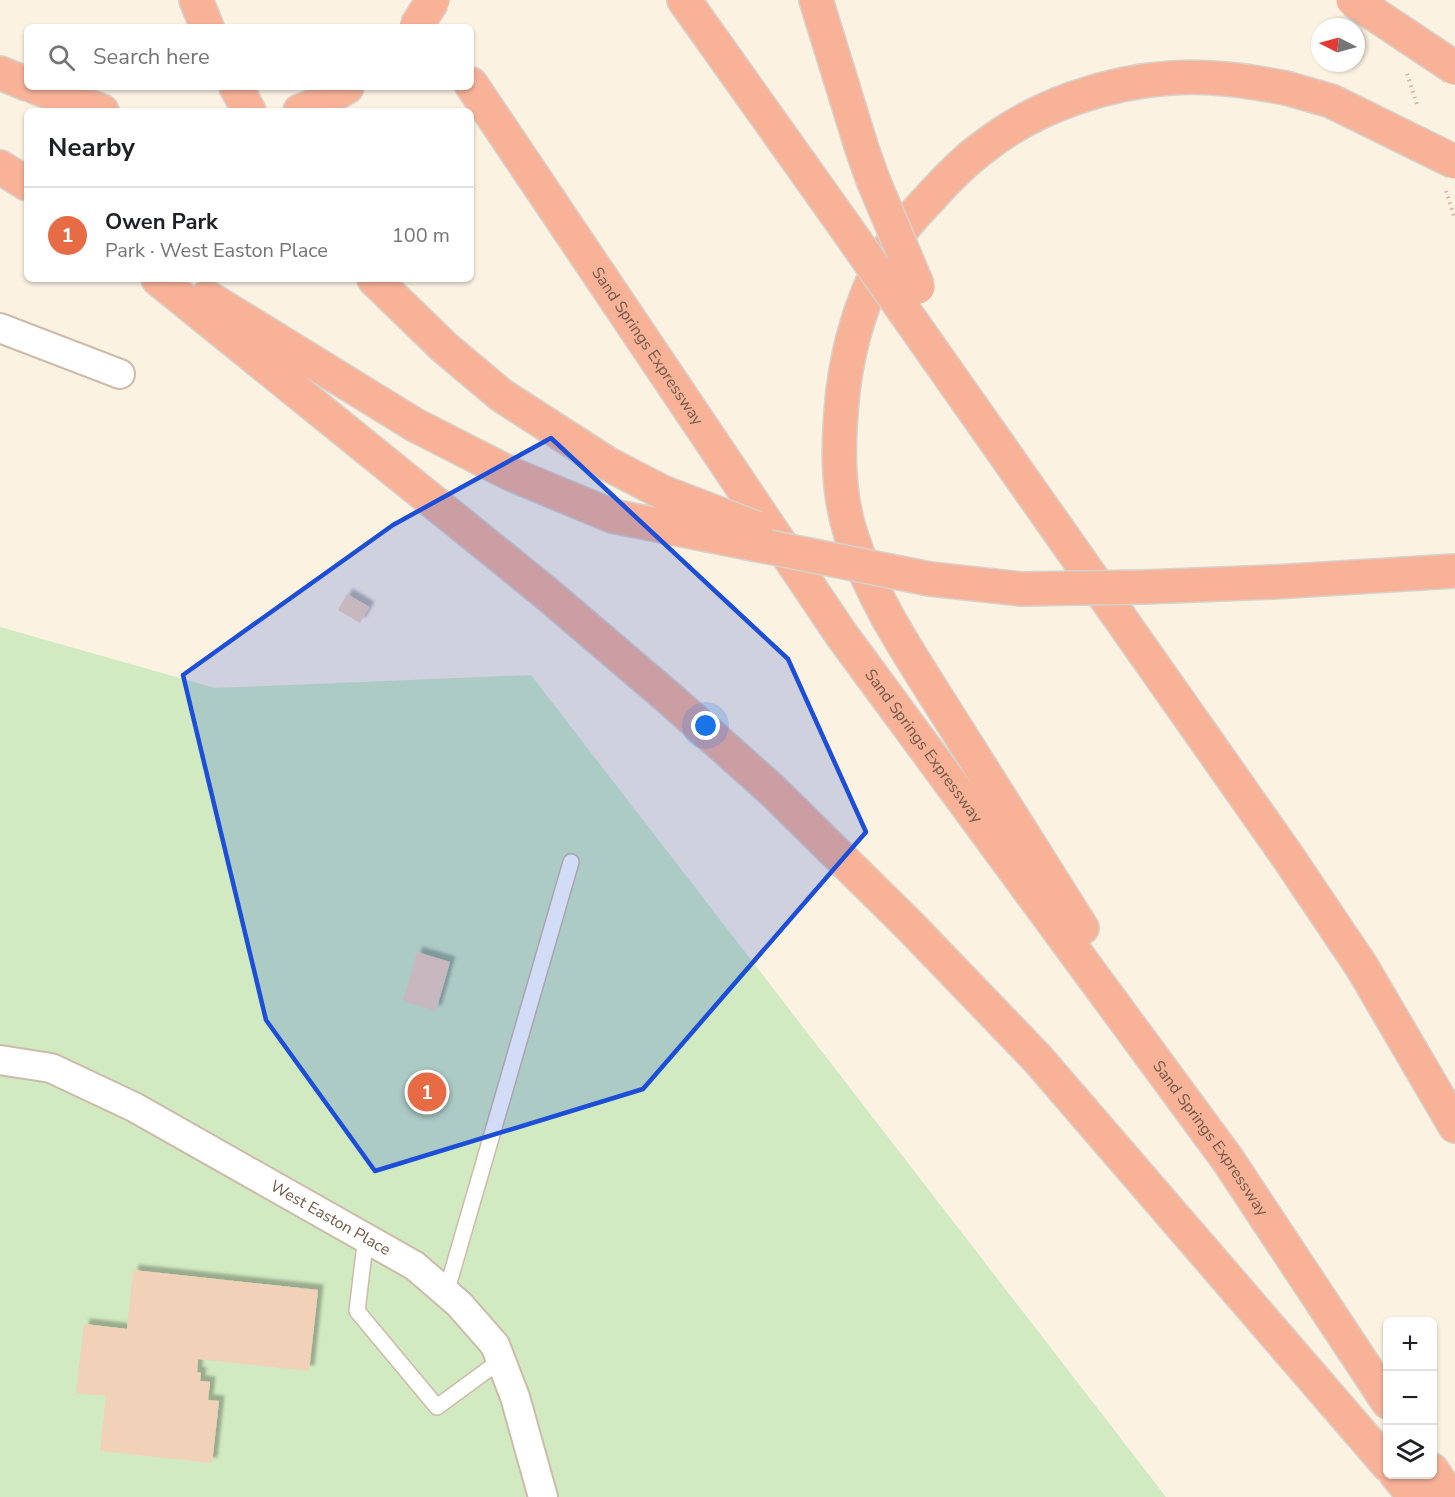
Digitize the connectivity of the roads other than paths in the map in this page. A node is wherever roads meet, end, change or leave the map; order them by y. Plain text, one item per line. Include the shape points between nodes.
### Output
1 (196, 0) edge
2 (414, 0) edge
3 (433, 0) edge
4 (684, 0) edge
5 (816, 0) edge
6 (1353, 0) edge
7 (206, 24) edge
8 (418, 24) edge
9 (430, 24) edge
10 (1455, 68) edge
11 (0, 73) edge
12 (24, 83) edge
13 (474, 88) edge
14 (43, 90) edge
15 (238, 90) edge
16 (342, 90) edge
17 (94, 108) edge
18 (247, 108) edge
19 (308, 108) edge
20 (1455, 162) edge
21 (0, 167) edge
22 (24, 182) edge
23 (162, 282) edge
24 (183, 282) edge
25 (377, 282) edge
26 (913, 301) junction
27 (1, 332) edge
28 (120, 374) dead end
29 (1455, 571) edge
30 (930, 579) junction
31 (571, 862) dead end
32 (0, 1060) edge
33 (1455, 1126) edge
34 (1228, 1160) junction
35 (366, 1236) junction
36 (446, 1293) junction
37 (501, 1360) junction
38 (1383, 1394) edge
39 (1383, 1459) edge
40 (1437, 1478) edge
41 (1400, 1479) edge
42 (543, 1497) edge
43 (1415, 1497) edge
44 (1450, 1497) edge

1 - 7 highway
2 - 9 highway
3 - 8 highway, bridge
4 - 26 highway, bridge via 844,225
5 - 26 highway, bridge
6 - 10 highway, bridge
11 - 12 highway
13 - 34 highway, Sand Springs Expressway via 841,634
14 - 17 highway
15 - 18 highway
16 - 19 highway
20 - 34 highway, bridge via 1330,101 1286,88 1212,77 1170,78 1122,85 1076,99 1033,116 986,145 908,222 888,251 867,295 846,368 838,434 841,490 851,535 882,611
21 - 22 highway
23 - 39 highway via 546,593 772,790 1037,1058
24 - 30 highway, bridge via 415,425 512,474 612,516
25 - 30 highway, bridge via 444,348 501,395 608,464 726,518
26 - 33 highway via 964,395 1362,967
27 - 28 street
29 - 30 highway, bridge via 1274,582 1021,589
31 - 36 lane
32 - 35 street, West Easton Place via 51,1068 134,1107
34 - 38 highway, Sand Springs Expressway
35 - 36 street, West Easton Place via 416,1266
35 - 37 lane via 357,1311 437,1407
36 - 37 street, West Easton Place via 495,1345
37 - 42 street, West Easton Place
40 - 44 highway
41 - 43 highway

